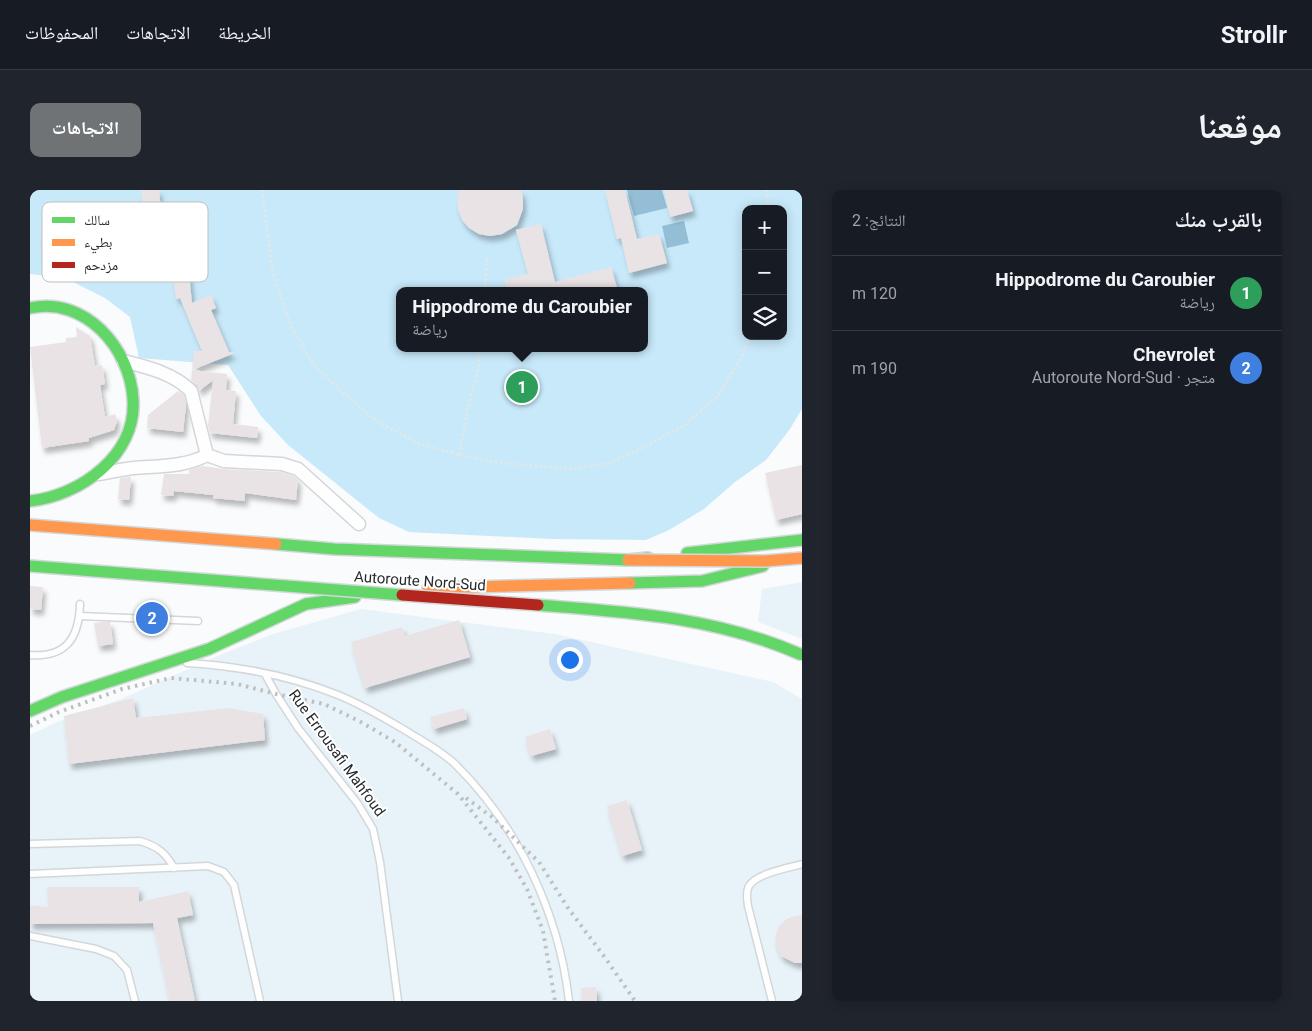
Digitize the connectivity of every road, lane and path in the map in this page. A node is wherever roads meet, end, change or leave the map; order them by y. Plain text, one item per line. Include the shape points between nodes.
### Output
1 (262, 190) edge
2 (766, 190) edge
3 (768, 205) edge
4 (487, 257) dead end
5 (484, 287) edge
6 (30, 308) edge
7 (748, 340) edge
8 (480, 352) edge
9 (123, 361) junction
10 (207, 455) junction
11 (459, 455) junction
12 (97, 474) junction
13 (30, 501) edge
14 (359, 524) dead end
15 (30, 525) edge
16 (802, 540) edge
17 (802, 557) edge
18 (628, 560) junction
19 (30, 566) edge
20 (80, 604) dead end
21 (80, 616) junction
22 (198, 621) dead end
23 (30, 655) edge
24 (802, 655) edge
25 (172, 662) junction
26 (265, 674) junction
27 (30, 711) edge
28 (30, 844) edge
29 (802, 864) edge
30 (174, 868) junction
31 (30, 874) edge
32 (30, 936) edge
33 (135, 1001) edge
34 (260, 1001) edge
35 (398, 1001) edge
36 (569, 1001) edge
37 (772, 1001) edge

1 - 11 path via 273,274 292,328 313,364 378,422 418,443
2 - 3 path
4 - 5 path
6 - 9 main road via 57,306 86,316 107,335
7 - 11 path via 718,396 683,426 609,463 571,469 494,462
8 - 11 path
9 - 10 street via 153,368 185,385 191,392
9 - 12 main road via 134,391 131,429 112,459
10 - 12 street via 170,466
10 - 14 street via 224,461 298,468
12 - 13 main road via 58,496
15 - 18 main road, Autoroute Nord-Sud via 334,549
16 - 18 main road, bridge
17 - 18 main road, bridge via 765,561
17 - 25 main road via 702,581 426,588 306,604 209,649
19 - 24 main road, Autoroute Nord-Sud, bridge via 641,613 745,634
20 - 21 lane
21 - 22 lane
21 - 23 lane via 73,638 66,647 48,656
25 - 26 lane, Rue Errousafi Mahfoud via 229,666
25 - 27 main road, Rue Errousafi Mahfoud via 62,697
26 - 35 lane, Rue Errousafi Mahfoud via 298,728 373,829
26 - 36 lane, Rue Errousafi Mahfoud via 309,684 374,712 432,747 470,780 505,824 546,908 560,950
28 - 30 lane via 140,841 161,850
29 - 37 lane via 766,874 749,886 748,906
30 - 31 lane
30 - 34 lane via 208,866 230,878 237,893
32 - 33 lane via 96,949 114,956 127,970

